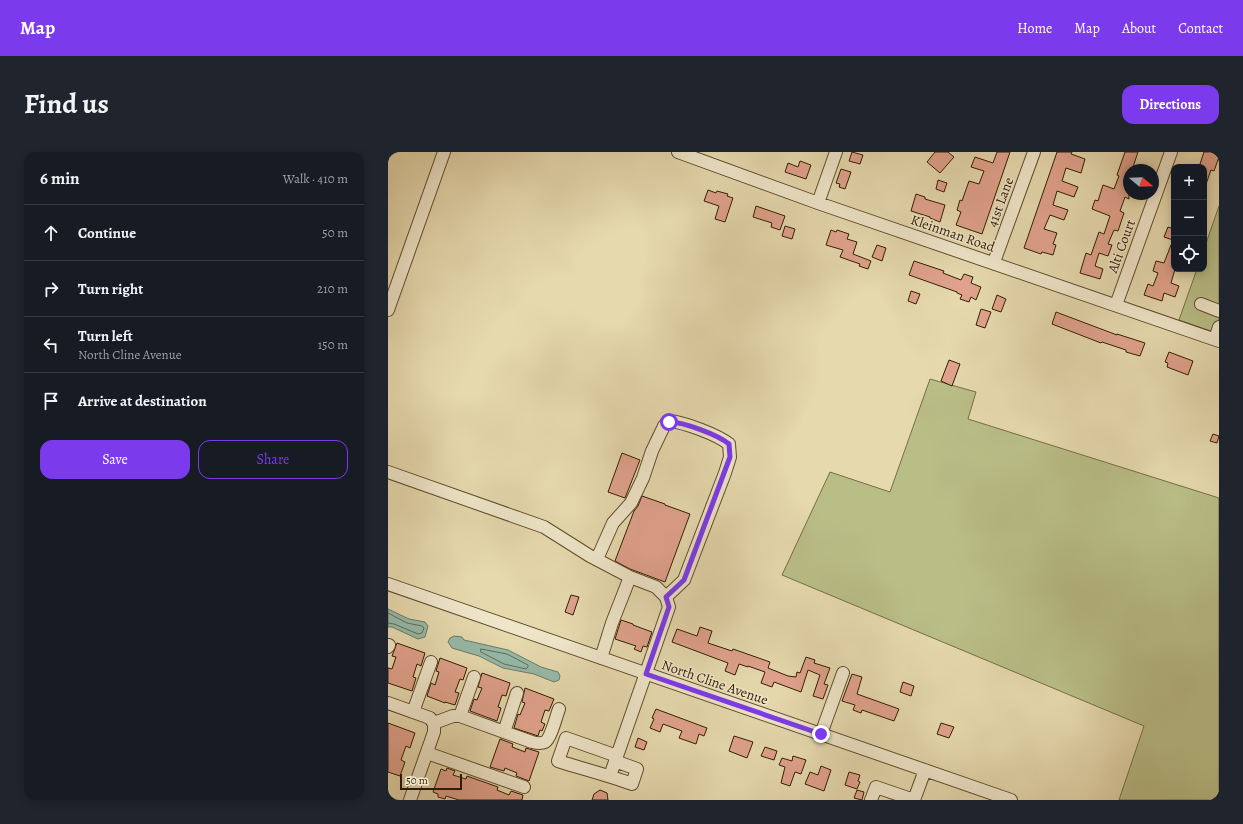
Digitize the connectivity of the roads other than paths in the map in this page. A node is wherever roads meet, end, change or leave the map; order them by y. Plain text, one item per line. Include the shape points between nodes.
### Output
1 (444, 152) edge
2 (678, 152) edge
3 (836, 152) edge
4 (1034, 152) edge
5 (1171, 152) edge
6 (704, 156) edge
7 (818, 203) junction
8 (994, 262) junction
9 (1201, 304) dead end
10 (1116, 305) junction
11 (388, 310) edge
12 (1219, 311) edge
13 (1219, 327) edge
14 (1217, 340) edge
15 (388, 472) edge
16 (597, 559) junction
17 (630, 578) junction
18 (388, 584) edge
19 (666, 597) junction
20 (601, 658) junction
21 (431, 662) dead end
22 (843, 673) dead end
23 (646, 674) junction
24 (474, 677) dead end
25 (518, 693) dead end
26 (388, 704) edge
27 (559, 709) dead end
28 (413, 712) junction
29 (460, 716) junction
30 (434, 723) junction
31 (504, 732) junction
32 (821, 734) junction
33 (427, 753) junction
34 (616, 759) junction
35 (925, 770) junction
36 (610, 776) junction
37 (524, 787) dead end
38 (415, 799) edge
39 (871, 800) edge
40 (914, 800) edge
41 (1010, 800) edge

1 - 11 street
2 - 6 street, Kleinman Road
3 - 7 street
4 - 8 street, 41st Lane
5 - 10 street, Alti Court
6 - 7 street, Kleinman Road
7 - 8 street, Kleinman Road
8 - 10 street, Kleinman Road
9 - 12 street
10 - 14 street, Kleinman Road
13 - 14 street
15 - 16 street via 544,527
16 - 17 street
16 - 19 street via 613,523 631,502 664,426 669,422 678,422 723,439 729,444 730,457 725,473 684,580
17 - 19 street via 656,587
17 - 20 street
18 - 20 street, North Cline Avenue
19 - 23 street via 669,607
20 - 23 street, North Cline Avenue
21 - 28 street
22 - 32 street
23 - 32 street, North Cline Avenue
23 - 34 street
24 - 29 street
25 - 31 street
26 - 28 street
27 - 31 street via 548,738 543,743 532,742
28 - 30 street via 430,718
29 - 30 street
29 - 31 street
30 - 33 street via 434,732
32 - 35 street, North Cline Avenue
33 - 37 street
33 - 38 street
34 - 36 street
34 - 36 street via 637,769 635,776 632,784
34 - 36 street via 566,738 558,761
35 - 40 street
35 - 41 street, North Cline Avenue
39 - 40 street via 876,787

